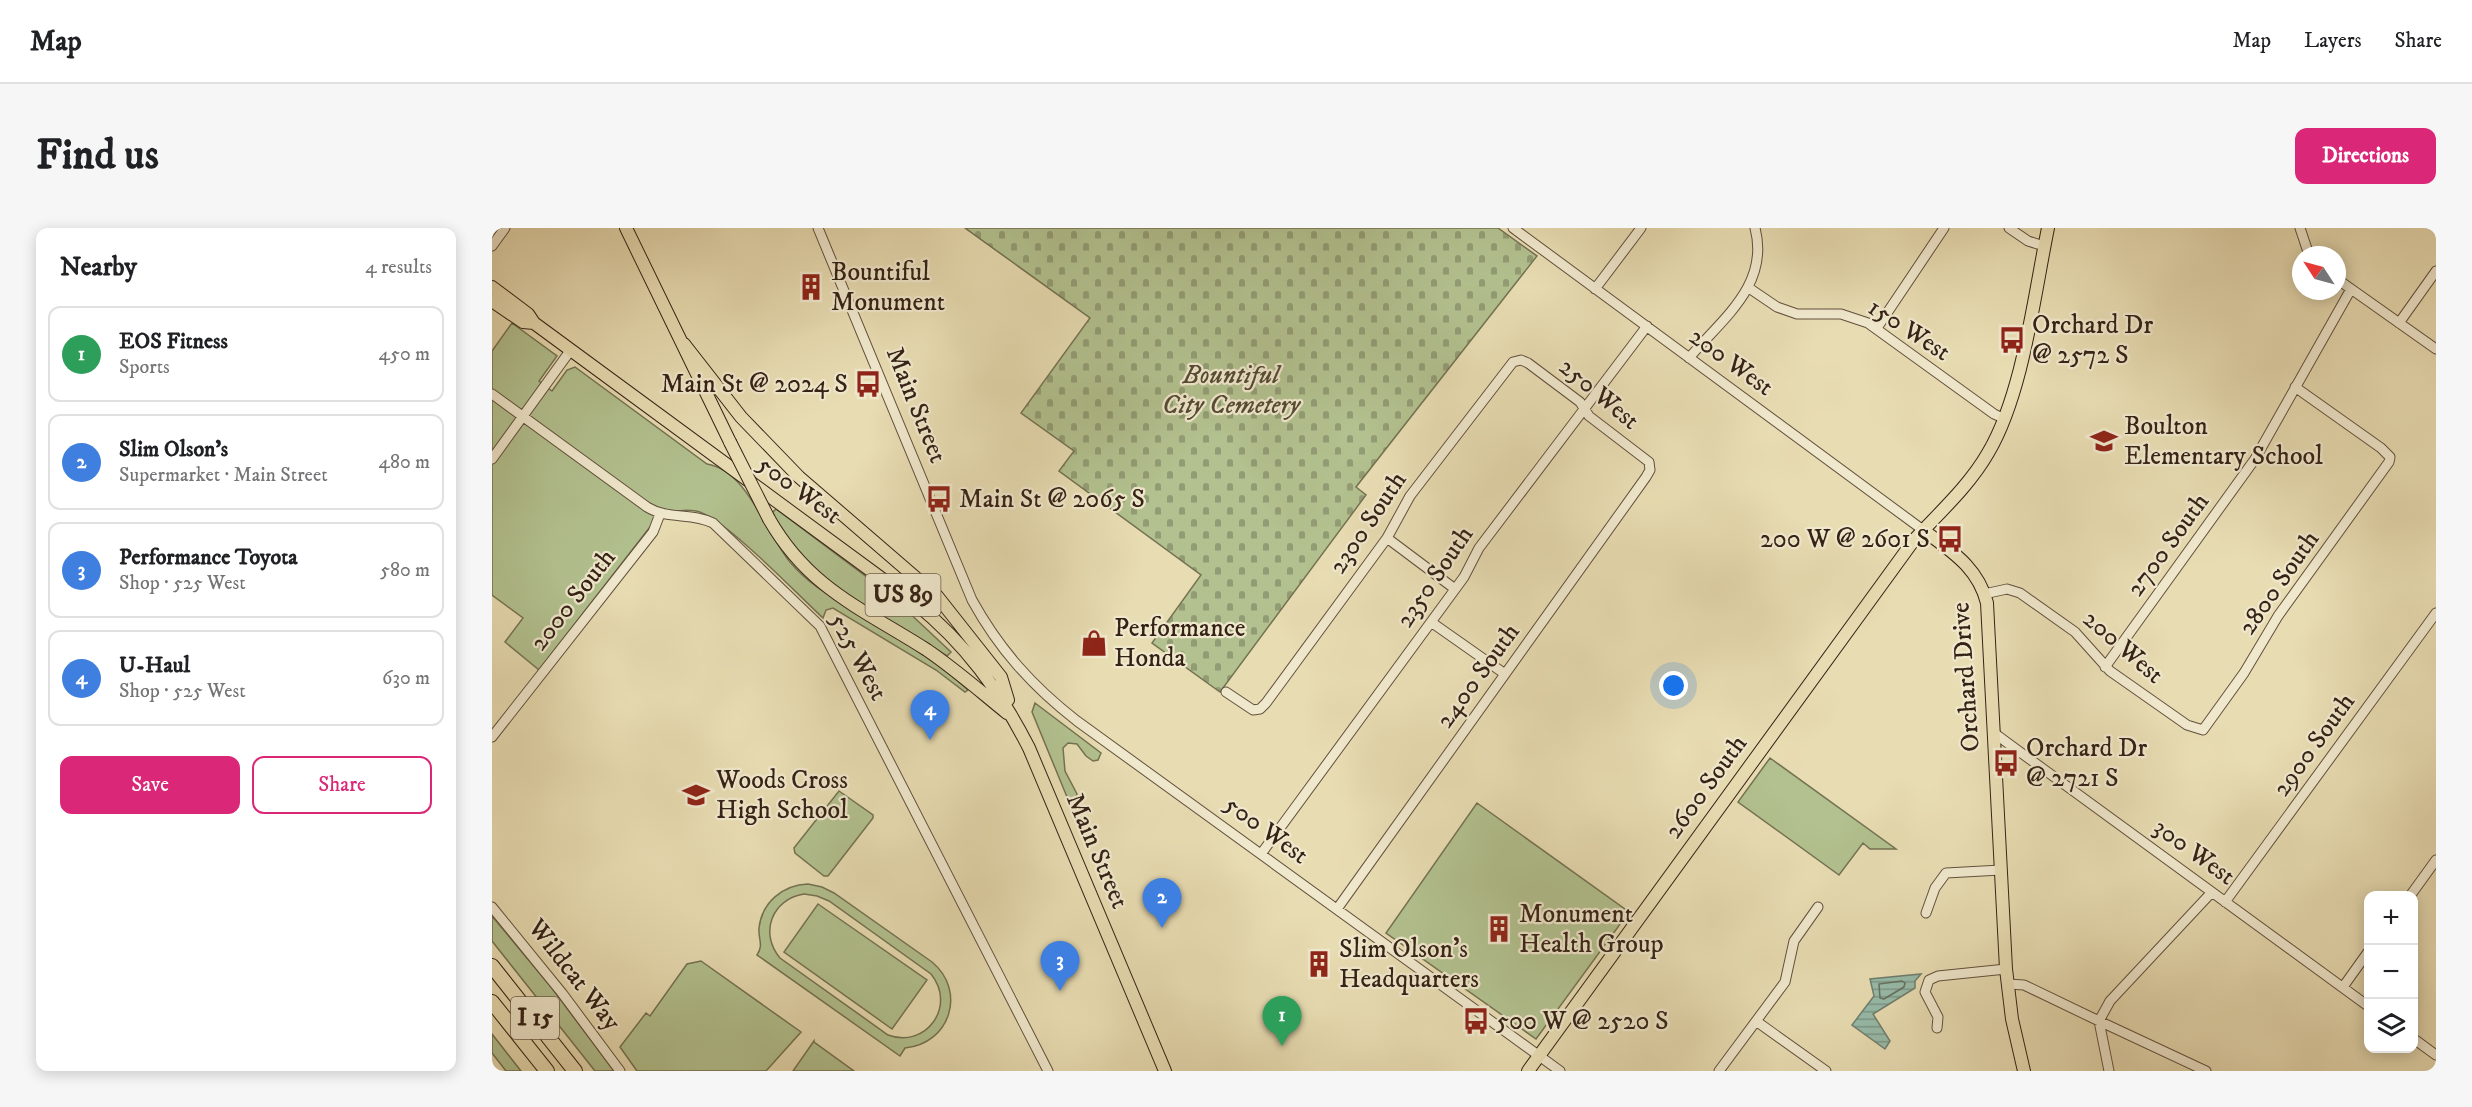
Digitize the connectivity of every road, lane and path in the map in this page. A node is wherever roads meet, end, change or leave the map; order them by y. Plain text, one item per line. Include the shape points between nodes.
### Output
1 (505, 228) edge
2 (626, 228) edge
3 (818, 228) edge
4 (1513, 228) edge
5 (1641, 228) edge
6 (1755, 228) edge
7 (1944, 228) edge
8 (2009, 228) edge
9 (2048, 228) edge
10 (2300, 228) edge
11 (492, 246) edge
12 (2044, 246) junction
13 (2305, 246) edge
14 (2436, 271) edge
15 (2346, 285) edge
16 (492, 287) edge
17 (1749, 288) junction
18 (1595, 289) junction
19 (2351, 289) junction
20 (492, 301) edge
21 (534, 323) junction
22 (2398, 323) junction
23 (1647, 326) junction
24 (1877, 328) junction
25 (684, 344) junction
26 (2436, 349) edge
27 (570, 351) junction
28 (1689, 358) junction
29 (1517, 361) joint
30 (2295, 387) junction
31 (492, 394) edge
32 (1585, 409) junction
33 (523, 417) junction
34 (2005, 419) junction
35 (492, 459) edge
36 (1650, 466) joint
37 (660, 514) junction
38 (1923, 530) junction
39 (1387, 538) junction
40 (1455, 589) junction
41 (1984, 594) junction
42 (972, 600) joint
43 (2436, 613) edge
44 (1431, 622) junction
45 (2105, 667) junction
46 (1505, 674) junction
47 (1226, 692) dead end
48 (1013, 717) junction
49 (2200, 731) joint
50 (1994, 733) junction
51 (492, 737) edge
52 (1261, 854) junction
53 (2436, 860) edge
54 (2001, 870) junction
55 (2414, 891) edge
56 (2212, 892) junction
57 (2225, 902) junction
58 (492, 907) edge
59 (1818, 907) dead end
60 (1337, 909) junction
61 (1926, 913) dead end
62 (2364, 958) edge
63 (492, 966) edge
64 (2006, 969) junction
65 (2007, 984) junction
66 (2343, 987) junction
67 (492, 1002) edge
68 (2364, 1003) edge
69 (1756, 1021) junction
70 (2098, 1021) junction
71 (1937, 1028) dead end
72 (2418, 1042) edge
73 (1539, 1055) junction
74 (2436, 1055) edge
75 (547, 1071) edge
76 (575, 1071) edge
77 (620, 1071) edge
78 (1048, 1071) edge
79 (1165, 1071) edge
80 (1528, 1071) edge
81 (1560, 1071) edge
82 (1719, 1071) edge
83 (1826, 1071) edge
84 (2024, 1071) edge
85 (2109, 1071) edge
86 (2206, 1071) edge

1 - 11 street
2 - 25 main road
3 - 42 street, Main Street
4 - 18 street, 200 West
5 - 18 street
6 - 17 street via 1758,253
7 - 24 street
8 - 12 street
9 - 12 main road
10 - 13 street
12 - 34 main road
14 - 22 street
15 - 19 street
16 - 21 main road, 500 West / US 89
17 - 24 street, 150 West via 1777,307 1797,314 1851,316
17 - 28 street
18 - 23 street, 200 West
19 - 22 street
19 - 30 street, 2700 South
20 - 21 main road, 500 West / US 89 via 523,322
21 - 27 main road, 500 West / US 89
22 - 26 street
23 - 28 street, 200 West
23 - 32 street, 2350 South
24 - 34 street, 150 West
25 - 48 main road via 741,417 799,477 937,596 1000,677
25 - 48 main road, bridge via 781,540 811,575 928,651
27 - 33 street
27 - 48 main road, 500 West / US 89 via 931,616 975,661
28 - 38 street, 200 West
29 - 32 street, 250 West via 1528,363
29 - 39 street, 2300 South via 1507,367 1410,496
30 - 45 street, 2700 South via 2255,459
30 - 49 street, 2800 South via 2390,457 2273,623 2244,673
31 - 33 street, 525 West
32 - 36 street, 250 West
32 - 40 street, 2350 South via 1479,548
33 - 35 street
33 - 37 street, 525 West
34 - 38 main road via 1980,467
36 - 46 street, 2400 South via 1646,477
37 - 51 street, 2000 South via 653,532
37 - 78 street, 525 West via 694,516 712,523 817,620
38 - 41 main road, Orchard Drive via 1966,564
38 - 73 main road, 2600 South
39 - 40 street
39 - 47 street, 2300 South via 1266,703 1256,710 1250,709
40 - 44 street, 2350 South
41 - 45 street, 200 West via 2007,589 2020,593 2075,632
41 - 50 main road, Orchard Drive
42 - 52 street, 500 West via 1005,652 1045,696
43 - 57 street, 2900 South
44 - 46 street
44 - 52 street, 2350 South
45 - 49 street, 200 West
46 - 60 street, 2400 South
48 - 79 main road, Main Street / US 89
50 - 54 main road, Orchard Drive
50 - 56 street, 300 West
52 - 60 street, 500 West
53 - 55 street
54 - 61 street via 1946,873 1935,888
54 - 64 main road, Orchard Drive
56 - 57 street, 300 West
56 - 70 street via 2110,1001
57 - 66 street, 300 West
58 - 77 street, Wildcat Way
59 - 69 street via 1794,941 1785,982
60 - 73 street, 500 West
62 - 66 street
63 - 76 highway, I 15
64 - 65 main road, Orchard Drive
64 - 71 street via 1929,980 1925,992 1936,1011
65 - 70 street via 2024,985
65 - 84 main road, Orchard Drive
66 - 68 street, 300 West
67 - 75 highway, I 15
69 - 82 street
69 - 83 street
70 - 85 street
70 - 86 street
72 - 74 street
73 - 80 main road, 2600 South
73 - 81 street, 500 West

